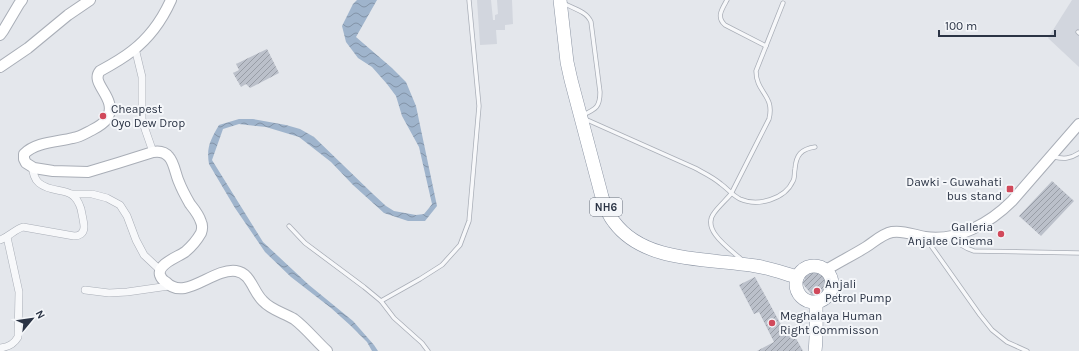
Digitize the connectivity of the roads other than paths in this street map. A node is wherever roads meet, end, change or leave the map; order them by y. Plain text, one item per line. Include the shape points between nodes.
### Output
1 (22, 0) edge
2 (90, 0) edge
3 (171, 0) edge
4 (469, 0) edge
5 (727, 0) edge
6 (560, 1) edge
7 (784, 2) dead end
8 (0, 35) edge
9 (766, 46) junction
10 (135, 48) junction
11 (0, 67) edge
12 (580, 116) junction
13 (1079, 124) edge
14 (815, 147) dead end
15 (153, 152) junction
16 (1079, 153) edge
17 (1052, 156) junction
18 (32, 166) junction
19 (72, 194) junction
20 (731, 194) junction
21 (289, 226) dead end
22 (951, 236) junction
23 (925, 237) junction
24 (4, 239) edge
25 (1079, 254) edge
26 (747, 265) junction
27 (160, 270) junction
28 (826, 270) junction
29 (797, 277) junction
30 (169, 286) junction
31 (85, 290) dead end
32 (381, 300) junction
33 (816, 302) junction
34 (0, 348) edge
35 (326, 351) edge
36 (428, 351) edge
37 (815, 351) edge
38 (1027, 351) edge

1 - 8 street
2 - 11 street
3 - 10 street via 160,21
4 - 32 lane via 478,106 469,221 460,245 442,264 420,280
5 - 9 lane via 721,12 722,22
6 - 12 highway, NH6 via 567,62
6 - 12 lane via 586,14 591,22 600,100 596,109
7 - 9 lane
9 - 20 lane via 756,71 756,78 771,111
10 - 15 street via 142,77 142,119
10 - 18 street via 98,74 97,80 110,104 106,120 101,126 74,138 33,147 24,154 26,164
12 - 20 lane via 695,168 710,176
12 - 26 highway, NH6 via 607,211 621,230 645,247 667,254
13 - 17 street
14 - 20 lane via 808,148 800,154 796,160 794,180 781,195 765,202 754,202 741,200
15 - 18 street via 88,172 52,171
15 - 27 street via 159,151 170,157 181,188 202,222 201,233 196,240 186,251 165,263
16 - 17 lane via 1068,159
17 - 22 street via 1003,210 972,229
18 - 19 street via 35,179 42,186
19 - 24 street via 78,202 84,226 80,235 23,227
19 - 27 street via 92,194 120,205 144,255
20 - 26 lane via 713,214 710,221 711,229
21 - 32 lane via 305,243
22 - 23 street
22 - 25 lane via 959,245 974,251
23 - 28 street via 909,232 883,235
23 - 38 lane via 992,330 1007,342
24 - 34 street via 19,292 18,337 14,343
26 - 29 highway, NH6
27 - 30 street via 160,275
28 - 29 highway via 810,266 804,268
28 - 33 highway via 832,279 832,290 826,298
29 - 33 highway via 796,288 801,297
30 - 31 street via 127,292
30 - 35 street via 184,289 224,272 242,272 262,301 298,323
32 - 36 lane via 394,318
33 - 37 highway

